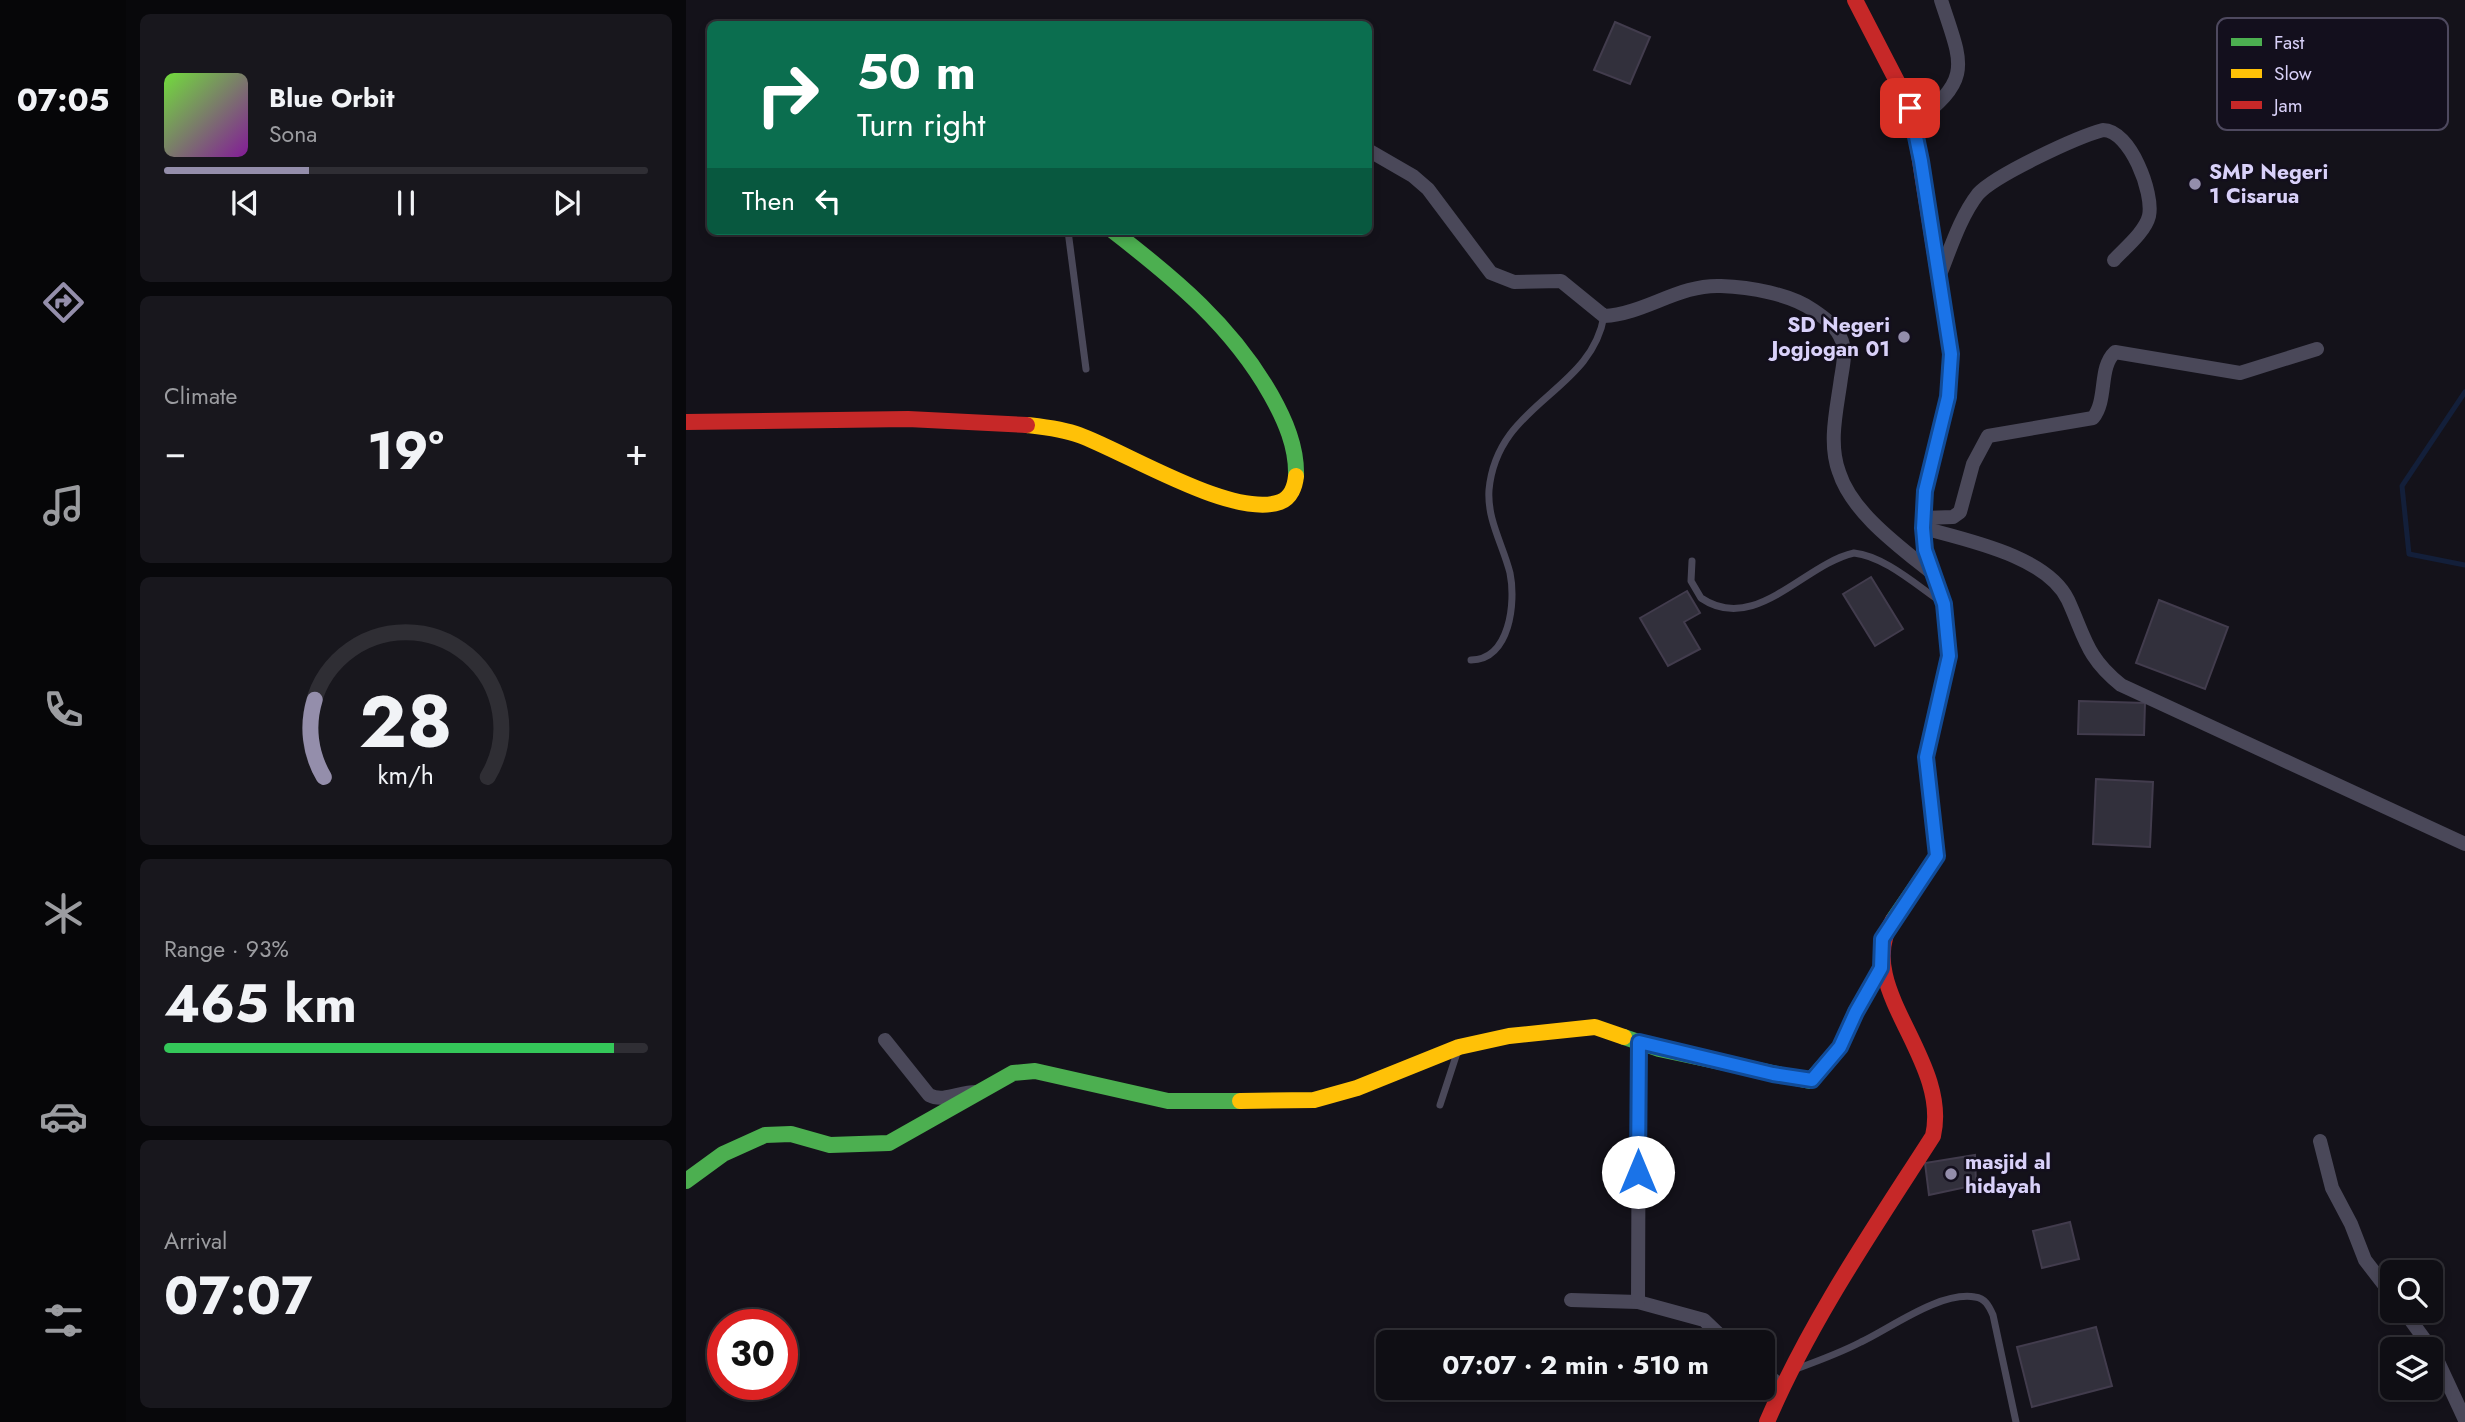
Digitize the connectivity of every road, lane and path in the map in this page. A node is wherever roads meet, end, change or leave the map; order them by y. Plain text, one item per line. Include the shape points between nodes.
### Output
1 (1855, 0) edge
2 (1941, 0) edge
3 (1914, 123) junction
4 (1372, 152) edge
5 (1069, 235) edge
6 (1118, 235) edge
7 (2114, 260) dead end
8 (1938, 279) junction
9 (1604, 316) junction
10 (2317, 349) dead end
11 (1086, 369) dead end
12 (686, 422) edge
13 (1923, 523) junction
14 (1692, 561) dead end
15 (1933, 573) junction
16 (1944, 604) junction
17 (1471, 660) dead end
18 (2465, 844) edge
19 (1881, 968) junction
20 (885, 1040) dead end
21 (1639, 1042) junction
22 (1460, 1047) junction
23 (979, 1093) junction
24 (1440, 1105) dead end
25 (2320, 1141) dead end
26 (686, 1181) edge
27 (2380, 1279) edge
28 (1571, 1300) dead end
29 (1637, 1302) junction
30 (2413, 1323) edge
31 (1714, 1330) edge
32 (1775, 1376) edge
33 (1785, 1379) junction
34 (2465, 1420) edge
35 (1767, 1422) edge
36 (2016, 1422) edge

1 - 3 street
2 - 3 street via 1960,64 1958,77 1938,105
3 - 8 street
4 - 9 street via 1428,189 1491,273 1514,282 1561,281
5 - 11 lane
6 - 12 street via 1199,299 1252,362 1283,418 1296,456 1297,480 1288,497 1278,503 1258,504 1219,495 1076,434 1029,425 892,418
7 - 8 street via 2144,226 2149,212 2145,185 2130,148 2118,134 2103,130 2014,170 1983,190 1970,207
8 - 13 street via 1951,373 1925,491
9 - 15 street via 1684,290 1722,286 1791,299 1828,321 1841,338 1844,353 1833,440 1841,480 1877,526
9 - 17 lane via 1598,340 1586,360 1513,429 1500,448 1489,501 1510,573 1510,613 1497,648
10 - 13 street via 2240,373 2115,352 2108,361 2099,410 2093,418 1988,436 1973,464 1960,512
13 - 15 street
13 - 18 street via 2042,571 2066,596 2093,656 2121,685
14 - 16 lane via 1690,575 1696,592 1705,601 1725,608 1753,606 1854,552 1903,575
15 - 16 street
16 - 19 street via 1949,662 1926,757 1937,856 1882,939
19 - 21 street via 1840,1047 1810,1081
19 - 33 street via 1919,1053 1937,1107 1937,1124
20 - 23 street via 929,1095
21 - 22 street via 1595,1027 1509,1036
21 - 29 street
22 - 23 street via 1314,1100 1168,1101 1021,1071
22 - 24 lane
23 - 26 street via 889,1143 830,1145 791,1134 765,1135 723,1154
25 - 27 street via 2332,1188 2365,1260
28 - 29 street
29 - 31 street via 1704,1320
30 - 34 street via 2433,1351
32 - 33 street
33 - 35 street
33 - 36 lane via 1941,1302 1974,1297 1985,1301 1993,1315

